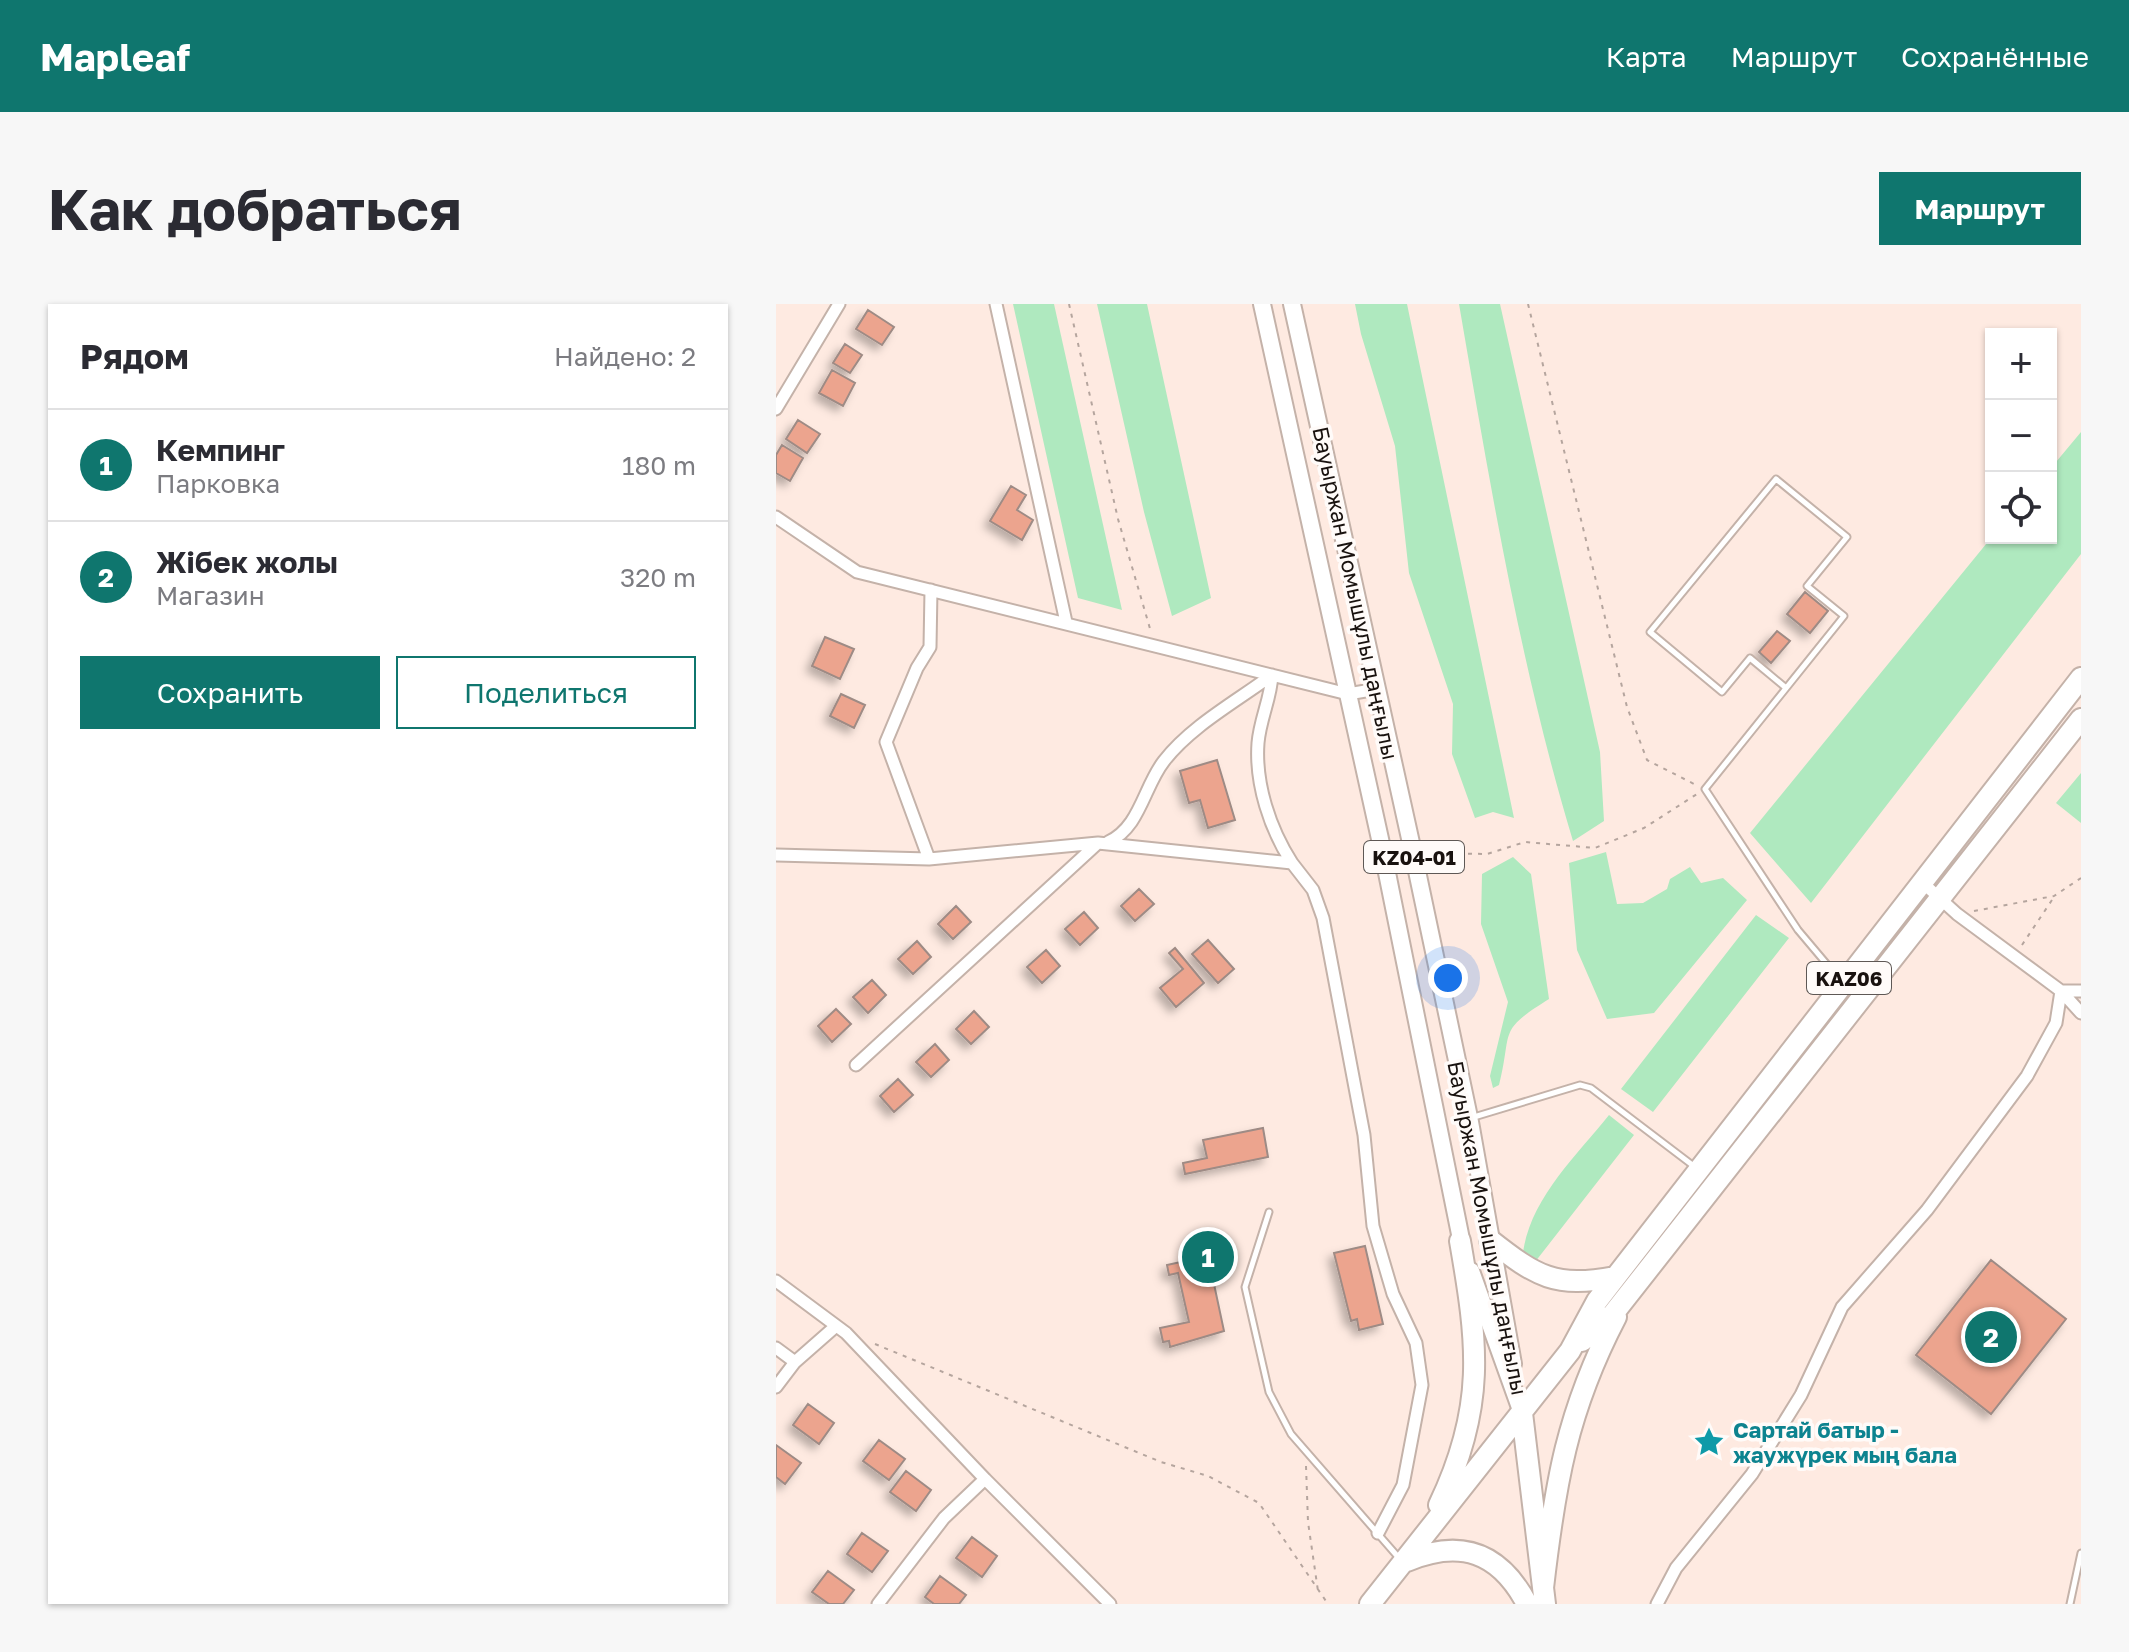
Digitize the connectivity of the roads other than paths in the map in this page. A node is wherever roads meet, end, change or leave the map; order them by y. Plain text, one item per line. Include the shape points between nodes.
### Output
1 (839, 304) edge
2 (996, 304) edge
3 (1262, 304) edge
4 (1292, 304) edge
5 (776, 409) edge
6 (776, 517) edge
7 (931, 590) junction
8 (1066, 622) junction
9 (1272, 675) junction
10 (2081, 678) edge
11 (1786, 688) junction
12 (1377, 689) junction
13 (1348, 694) junction
14 (2081, 719) edge
15 (1102, 843) junction
16 (776, 855) edge
17 (929, 859) junction
18 (1292, 863) junction
19 (1923, 883) junction
20 (1949, 907) junction
21 (1844, 985) junction
22 (2061, 991) junction
23 (2081, 991) edge
24 (2081, 1013) edge
25 (856, 1065) dead end
26 (1469, 1119) junction
27 (1699, 1170) junction
28 (1269, 1212) dead end
29 (1490, 1240) junction
30 (1460, 1241) junction
31 (1615, 1277) junction
32 (776, 1281) edge
33 (1629, 1293) junction
34 (836, 1326) junction
35 (776, 1348) edge
36 (1570, 1351) junction
37 (795, 1362) junction
38 (776, 1387) edge
39 (1522, 1413) junction
40 (985, 1479) junction
41 (1378, 1533) junction
42 (2081, 1553) edge
43 (1403, 1562) junction
44 (1544, 1596) edge
45 (878, 1604) edge
46 (1110, 1604) edge
47 (1370, 1604) edge
48 (1527, 1604) edge
49 (1657, 1604) edge
50 (2070, 1604) edge

1 - 5 street
2 - 8 street
3 - 13 main road, Бауыржан Момышұлы даңғылы / KZ04-01
4 - 12 main road, Бауыржан Момышұлы даңғылы / KZ04-01
6 - 7 street via 857,572
7 - 8 street
7 - 17 street via 930,647 886,742
8 - 9 street
9 - 13 street
9 - 15 street via 1177,746 1161,764 1131,823 1119,837
9 - 18 street via 1258,743 1261,783 1275,837
10 - 19 highway, KАZ06
11 - 11 lane via 1844,616 1807,586 1847,537 1776,479 1650,632 1722,692 1750,658
11 - 21 lane via 1705,789 1798,930
12 - 13 street
12 - 26 main road, Бауыржан Момышұлы даңғылы / KZ04-01
13 - 30 main road, Бауыржан Момышұлы даңғылы / KZ04-01
14 - 20 highway, KАZ06
15 - 17 street
15 - 18 street
15 - 25 street
16 - 17 street
18 - 41 street via 1313,890 1323,918 1364,1135 1373,1226 1393,1294 1416,1343 1422,1385 1403,1485
19 - 20 street
19 - 21 highway, KАZ06
20 - 22 street
20 - 33 highway, KАZ06
21 - 27 highway, KАZ06
22 - 23 street
22 - 24 street
22 - 49 street via 2056,1023 2027,1076 1927,1210 1842,1307 1801,1395 1752,1474 1676,1568
26 - 27 lane via 1580,1085
26 - 29 main road, Бауыржан Момышұлы даңғылы / KZ04-01
27 - 31 highway, KАZ06
28 - 41 lane via 1245,1287 1269,1392 1291,1434
29 - 31 highway via 1542,1277 1574,1283
29 - 39 main road, Бауыржан Момышұлы даңғылы / KZ04-01
30 - 39 main road, Бауыржан Момышұлы даңғылы / KZ04-01
30 - 43 highway, KZ04-01 via 1476,1351 1473,1403 1453,1476
31 - 36 highway, KАZ06
32 - 34 street
33 - 36 highway, KАZ06
33 - 44 highway via 1570,1422 1553,1498
34 - 37 street
34 - 40 street
35 - 37 street
36 - 39 highway, KАZ06
37 - 38 street
39 - 43 highway, KАZ06
39 - 44 highway
40 - 45 street via 944,1518
40 - 46 street
41 - 43 lane
42 - 50 lane
43 - 47 highway, KАZ06
43 - 48 highway via 1432,1550 1474,1552 1492,1561

